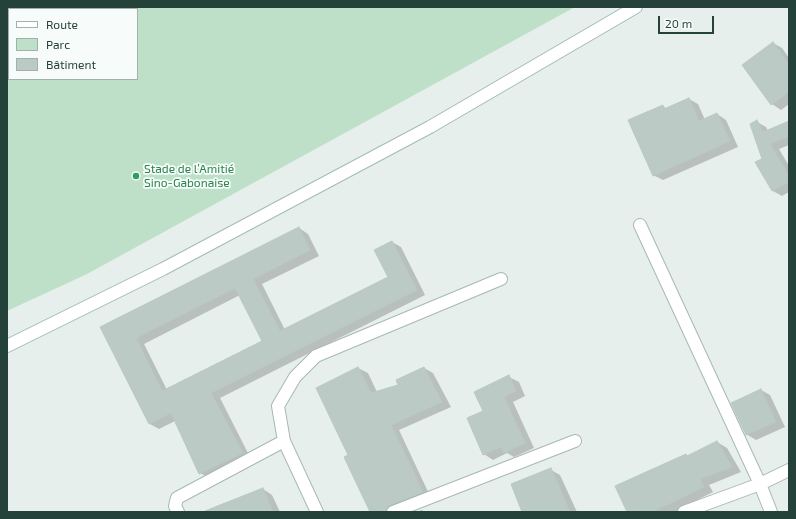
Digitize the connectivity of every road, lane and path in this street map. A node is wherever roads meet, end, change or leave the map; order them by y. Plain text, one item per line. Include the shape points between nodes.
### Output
1 (636, 7) edge
2 (640, 225) dead end
3 (501, 279) dead end
4 (7, 346) edge
5 (284, 441) junction
6 (575, 441) dead end
7 (789, 470) edge
8 (760, 484) junction
9 (178, 512) edge
10 (317, 512) edge
11 (393, 512) edge
12 (684, 512) edge
13 (772, 512) edge

1 - 4 street via 430,127 163,269
2 - 8 street
3 - 5 street via 316,356 295,377 278,406
5 - 9 street via 178,498 175,506
5 - 10 street
6 - 11 street
7 - 8 street
8 - 12 street
8 - 13 street

